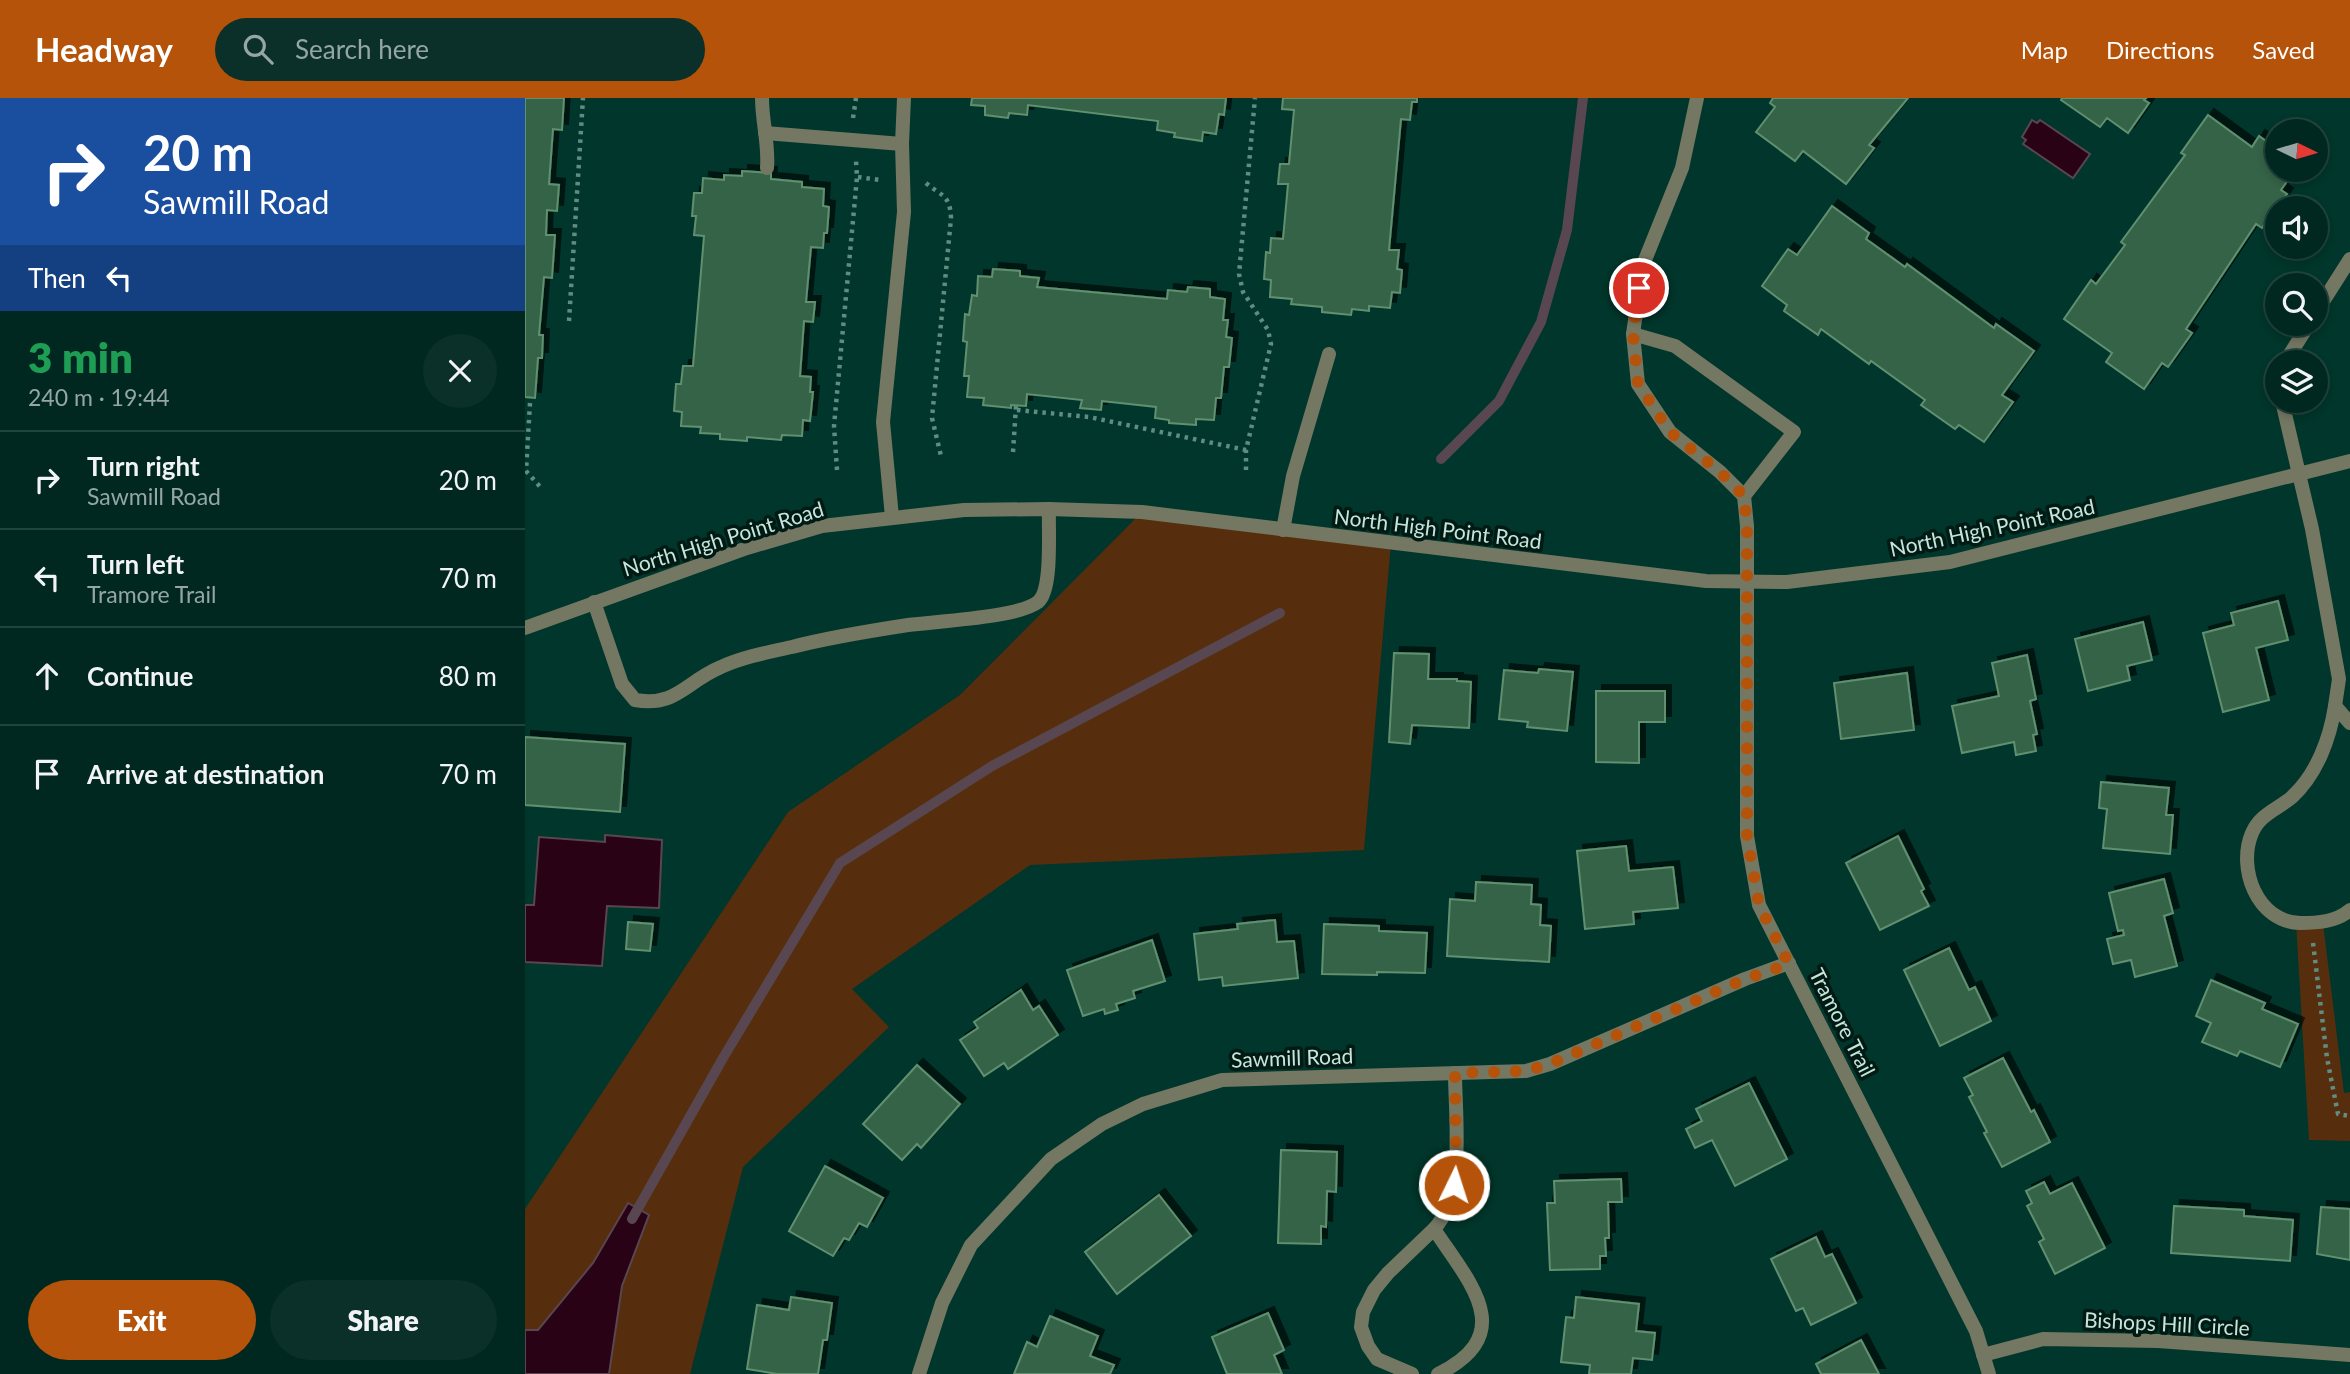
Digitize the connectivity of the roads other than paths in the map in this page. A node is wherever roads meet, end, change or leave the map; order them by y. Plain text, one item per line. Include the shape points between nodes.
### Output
1 (762, 98) edge
2 (904, 98) edge
3 (1697, 98) edge
4 (765, 133) junction
5 (902, 144) junction
6 (767, 168) dead end
7 (2350, 259) edge
8 (2328, 294) edge
9 (1633, 334) junction
10 (1329, 354) dead end
11 (2285, 413) edge
12 (2350, 461) edge
13 (2299, 474) junction
14 (1744, 496) junction
15 (1049, 509) junction
16 (893, 517) junction
17 (1283, 530) junction
18 (1747, 583) junction
19 (594, 601) junction
20 (525, 628) edge
21 (2335, 706) junction
22 (2350, 723) edge
23 (2350, 910) edge
24 (1789, 964) junction
25 (1455, 1073) junction
26 (1434, 1228) junction
27 (1983, 1354) junction
28 (2350, 1356) edge
29 (919, 1374) edge
30 (1412, 1374) edge
31 (1438, 1374) edge
32 (1989, 1374) edge

1 - 4 street
2 - 5 street
3 - 9 street via 1682,168 1643,265
4 - 5 street
4 - 6 street
5 - 16 street via 904,212 883,422
7 - 8 street
9 - 14 street via 1638,384 1670,432
9 - 14 street via 1675,346 1794,432
10 - 17 street via 1293,476
11 - 13 street
12 - 13 street, North High Point Road
13 - 18 street, North High Point Road via 1950,562 1878,573
13 - 21 street via 2339,679
14 - 18 street, Tramore Trail
15 - 16 street, North High Point Road
15 - 17 street, North High Point Road via 1142,512
15 - 19 street via 1047,588 1041,600 1027,608 793,646 721,667 669,699 635,700 622,684
16 - 19 street, North High Point Road via 821,526
17 - 18 street, North High Point Road
18 - 24 street, Tramore Trail via 1747,836 1759,905
19 - 20 street, North High Point Road
21 - 22 street
21 - 23 street via 2318,764 2292,796 2266,814 2253,832 2247,856 2249,877 2259,900 2281,920 2323,923
24 - 25 street, Sawmill Road via 1550,1064 1526,1071
24 - 27 street, Tramore Trail via 1970,1318
25 - 26 street via 1454,1185 1443,1220
25 - 29 street, Sawmill Road via 1222,1080 1143,1104 1102,1124 1051,1159 971,1245 942,1303
26 - 30 street via 1374,1290 1363,1312 1361,1327 1377,1359
26 - 31 street via 1483,1311 1476,1346 1458,1364
27 - 28 street, Bishops Hill Circle via 2043,1339 2158,1341
27 - 32 street, Tramore Trail

